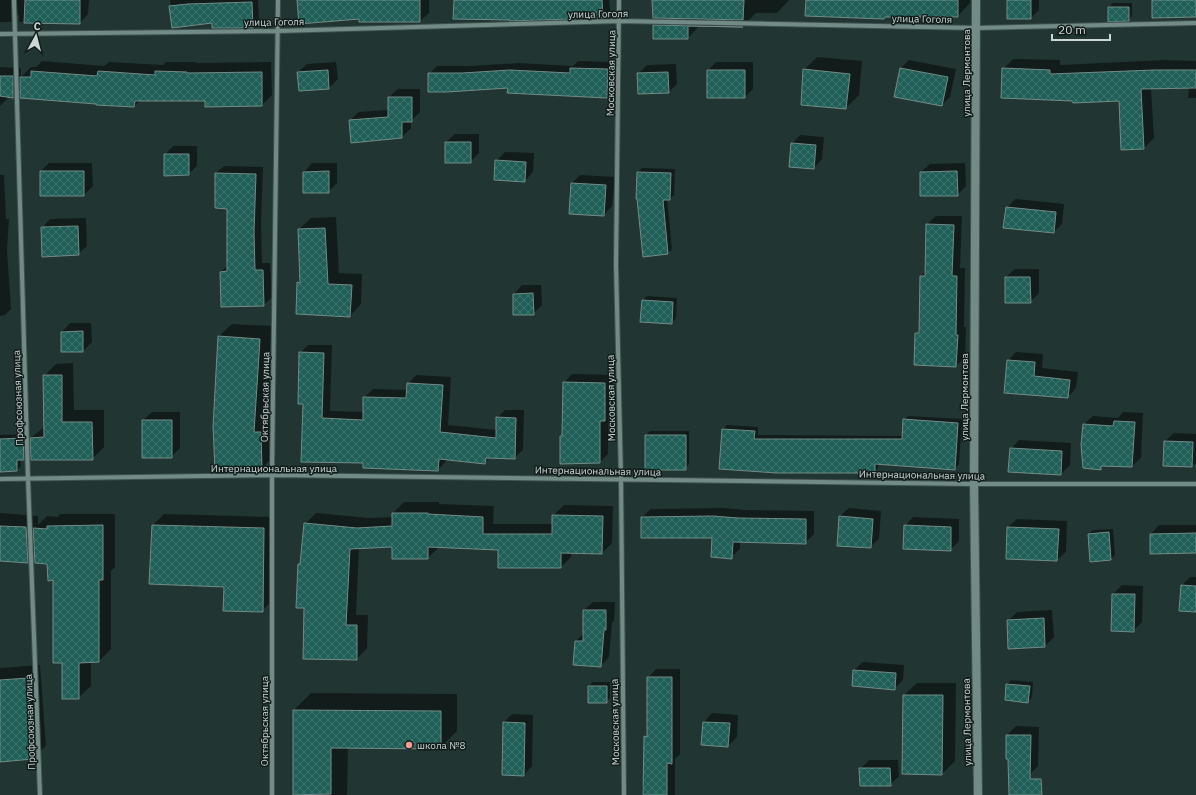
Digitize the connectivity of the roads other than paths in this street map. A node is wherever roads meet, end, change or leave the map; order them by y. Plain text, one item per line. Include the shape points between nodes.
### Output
1 (14, 0) edge
2 (278, 0) edge
3 (619, 0) edge
4 (976, 0) edge
5 (619, 21) junction
6 (1196, 23) edge
7 (976, 28) junction
8 (278, 31) junction
9 (14, 33) junction
10 (0, 34) edge
11 (272, 476) junction
12 (0, 479) edge
13 (28, 479) junction
14 (621, 479) junction
15 (974, 484) junction
16 (1196, 484) edge
17 (40, 795) edge
18 (272, 795) edge
19 (624, 795) edge
20 (978, 795) edge

1 - 9 street, Профсоюзная улица
2 - 8 street, Октябрьская улица
3 - 5 street, Московская улица
4 - 7 street, улица Лермонтова
5 - 7 street, улица Гоголя
5 - 8 street, улица Гоголя
5 - 14 street, Московская улица via 616,264
6 - 7 street, улица Гоголя
7 - 15 street, улица Лермонтова
8 - 9 street, улица Гоголя
8 - 11 street, Октябрьская улица
9 - 10 street, улица Гоголя
9 - 13 street, Профсоюзная улица
11 - 13 street, Интернациональная улица
11 - 14 street, Интернациональная улица
11 - 18 street, Октябрьская улица
12 - 13 street, Интернациональная улица
13 - 17 street, Профсоюзная улица
14 - 15 street, Интернациональная улица
14 - 19 street, Московская улица
15 - 16 street, Интернациональная улица
15 - 20 street, улица Лермонтова

